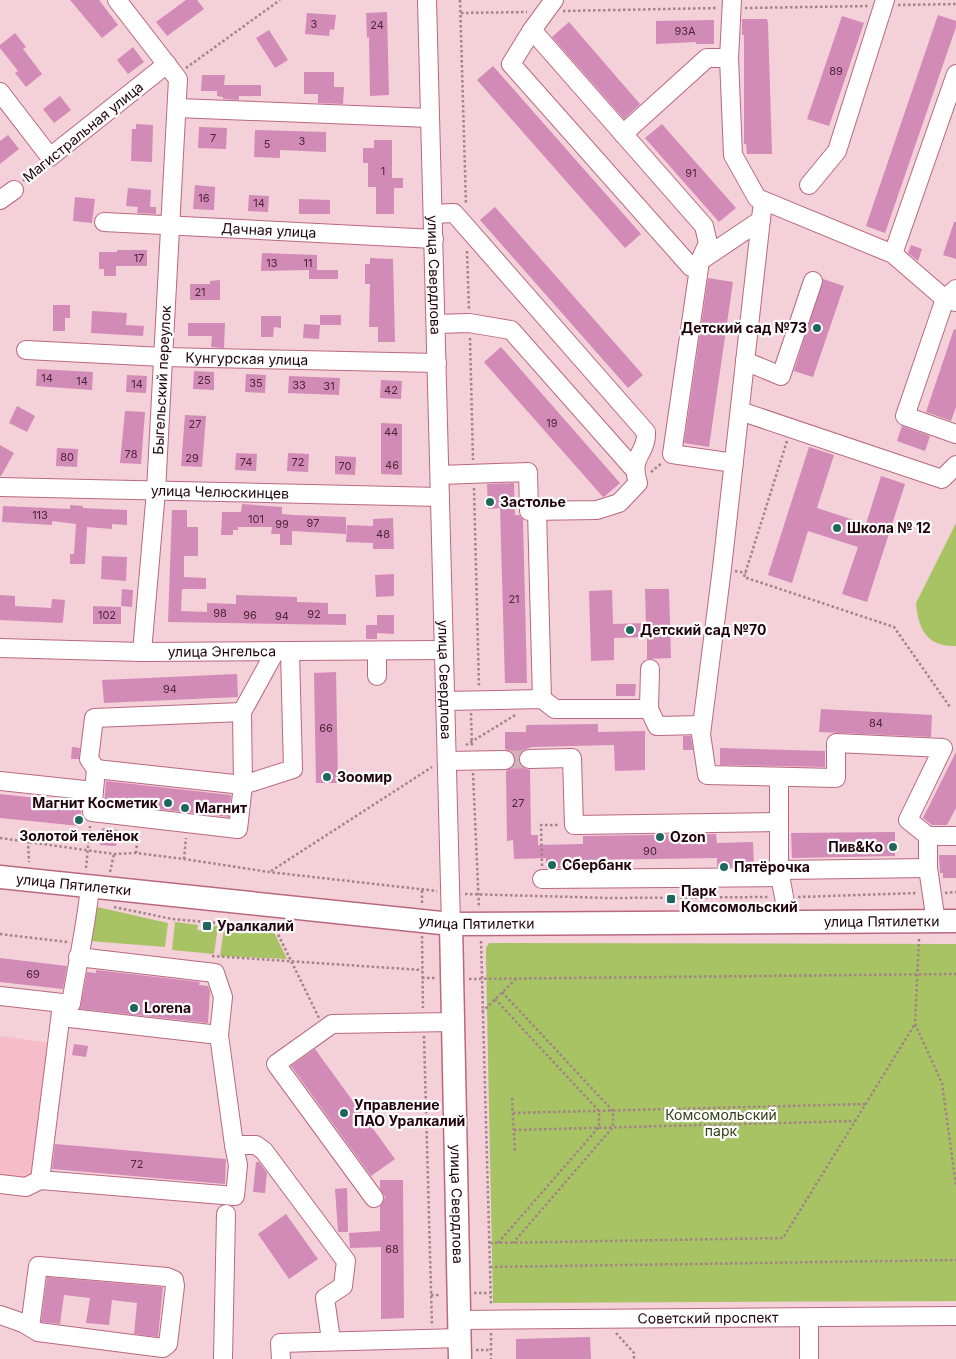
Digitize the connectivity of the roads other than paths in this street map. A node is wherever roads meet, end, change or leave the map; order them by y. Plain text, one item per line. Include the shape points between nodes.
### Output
1 (117, 0) edge
2 (427, 0) edge
3 (884, 4) edge
4 (733, 5) edge
5 (556, 6) edge
6 (532, 30) junction
7 (729, 58) junction
8 (171, 70) junction
9 (956, 74) edge
10 (0, 92) edge
11 (177, 108) junction
12 (430, 118) junction
13 (623, 134) junction
14 (809, 185) dead end
15 (763, 201) junction
16 (433, 214) junction
17 (760, 220) junction
18 (104, 222) dead end
19 (170, 227) junction
20 (434, 240) junction
21 (894, 254) junction
22 (700, 261) junction
23 (813, 281) dead end
24 (952, 297) edge
25 (436, 324) junction
26 (26, 350) dead end
27 (163, 357) junction
28 (745, 361) junction
29 (437, 363) junction
30 (740, 410) junction
31 (956, 434) edge
32 (734, 463) junction
33 (956, 465) edge
34 (440, 474) junction
35 (636, 476) junction
36 (0, 487) edge
37 (156, 491) junction
38 (440, 497) junction
39 (537, 511) junction
40 (0, 648) edge
41 (444, 650) junction
42 (377, 651) junction
43 (142, 652) junction
44 (283, 652) junction
45 (650, 669) dead end
46 (377, 676) dead end
47 (542, 699) junction
48 (445, 701) junction
49 (649, 709) junction
50 (242, 712) junction
51 (702, 725) junction
52 (447, 759) junction
53 (529, 759) tunnel mouth
54 (505, 760) tunnel mouth
55 (96, 769) junction
56 (779, 777) junction
57 (0, 781) edge
58 (243, 786) junction
59 (94, 791) junction
60 (779, 822) junction
61 (928, 836) junction
62 (956, 836) edge
63 (928, 868) junction
64 (780, 873) junction
65 (93, 874) junction
66 (0, 877) edge
67 (542, 879) road end
68 (946, 921) edge
69 (451, 924) junction
70 (789, 924) junction
71 (80, 951) junction
72 (0, 996) edge
73 (62, 1010) junction
74 (453, 1022) junction
75 (219, 1035) junction
76 (234, 1145) junction
77 (40, 1180) junction
78 (0, 1184) edge
79 (374, 1198) dead end
80 (226, 1214) dead end
81 (0, 1315) edge
82 (956, 1316) edge
83 (809, 1318) junction
84 (30, 1327) junction
85 (459, 1339) edge
86 (331, 1340) junction
87 (223, 1359) edge
88 (280, 1359) edge
89 (809, 1359) edge

1 - 8 street
2 - 12 street, улица Свердлова
3 - 14 street via 836,151
4 - 7 street
5 - 6 street
6 - 13 street
6 - 22 street via 511,64 691,267
7 - 13 street via 707,58
7 - 15 street via 733,155 757,198
8 - 10 street, Магистральная улица via 50,157
8 - 11 street, Быгельский переулок via 178,79
9 - 21 street
11 - 12 street
11 - 19 street, Быгельский переулок
12 - 16 street, улица Свердлова
13 - 22 street via 704,226 708,243
15 - 17 street
15 - 21 street
16 - 20 street, улица Свердлова
16 - 35 street via 454,213 646,432 646,442 635,460
17 - 22 street
17 - 28 street
18 - 19 street, Дачная улица
19 - 20 street, Дачная улица
19 - 27 street, Быгельский переулок
20 - 25 street, улица Свердлова
21 - 24 street
22 - 32 street via 672,454
23 - 28 street via 780,376
24 - 31 street via 905,416
25 - 29 street, улица Свердлова
25 - 35 street via 469,323 511,330
26 - 27 street, Кунгурская улица
27 - 29 street, Кунгурская улица
27 - 37 street, Быгельский переулок
28 - 30 street
29 - 34 street, улица Свердлова
30 - 32 street
30 - 33 street via 942,479
32 - 51 street
34 - 38 street, улица Свердлова
34 - 39 street via 528,472 529,511
35 - 39 street via 619,503 597,510
36 - 37 street, улица Челюскинцев
37 - 38 street, улица Челюскинцев
37 - 43 street, Быгельский переулок
38 - 41 street, улица Свердлова
39 - 47 street
40 - 43 street, улица Энгельса
41 - 42 street, улица Энгельса
41 - 48 street, улица Свердлова
42 - 44 street, улица Энгельса
42 - 46 street
43 - 44 street, улица Энгельса
44 - 50 street
44 - 58 street via 293,769
45 - 49 street
47 - 48 street
47 - 49 street via 555,709
48 - 52 street, улица Свердлова
49 - 51 street via 657,726
50 - 55 street via 94,718 89,759
50 - 58 street
51 - 56 street via 707,775
52 - 54 street
52 - 69 street, улица Свердлова
53 - 60 street via 572,758 574,825
55 - 58 street
55 - 59 street
56 - 60 street
56 - 61 street via 836,778 836,743 944,748 908,820
57 - 59 street
58 - 59 street via 238,829 92,812
60 - 64 street
61 - 62 street
61 - 63 street
63 - 64 street
63 - 68 street via 932,893
64 - 67 street
64 - 70 street
65 - 66 main road, улица Пятилетки
65 - 69 main road, улица Пятилетки via 422,923
65 - 71 street
68 - 70 main road, улица Пятилетки
69 - 70 main road, улица Пятилетки
69 - 74 main road, улица Свердлова
71 - 73 street via 71,1004
71 - 75 street via 215,973 223,997
72 - 73 street
73 - 75 street
73 - 77 street
74 - 79 street via 332,1024 276,1064
74 - 85 main road, улица Свердлова
75 - 76 street
76 - 77 street via 238,1165 235,1196
76 - 86 street via 256,1145 264,1151 346,1261 343,1286 325,1298
77 - 78 street via 26,1187
80 - 87 street
81 - 84 street
82 - 83 street, Советский проспект
83 - 85 street, Советский проспект via 491,1320
83 - 89 street
84 - 84 street via 38,1332 163,1348 168,1344 174,1280 38,1266
85 - 86 street, Советский проспект
86 - 88 street, Советский проспект via 280,1343

